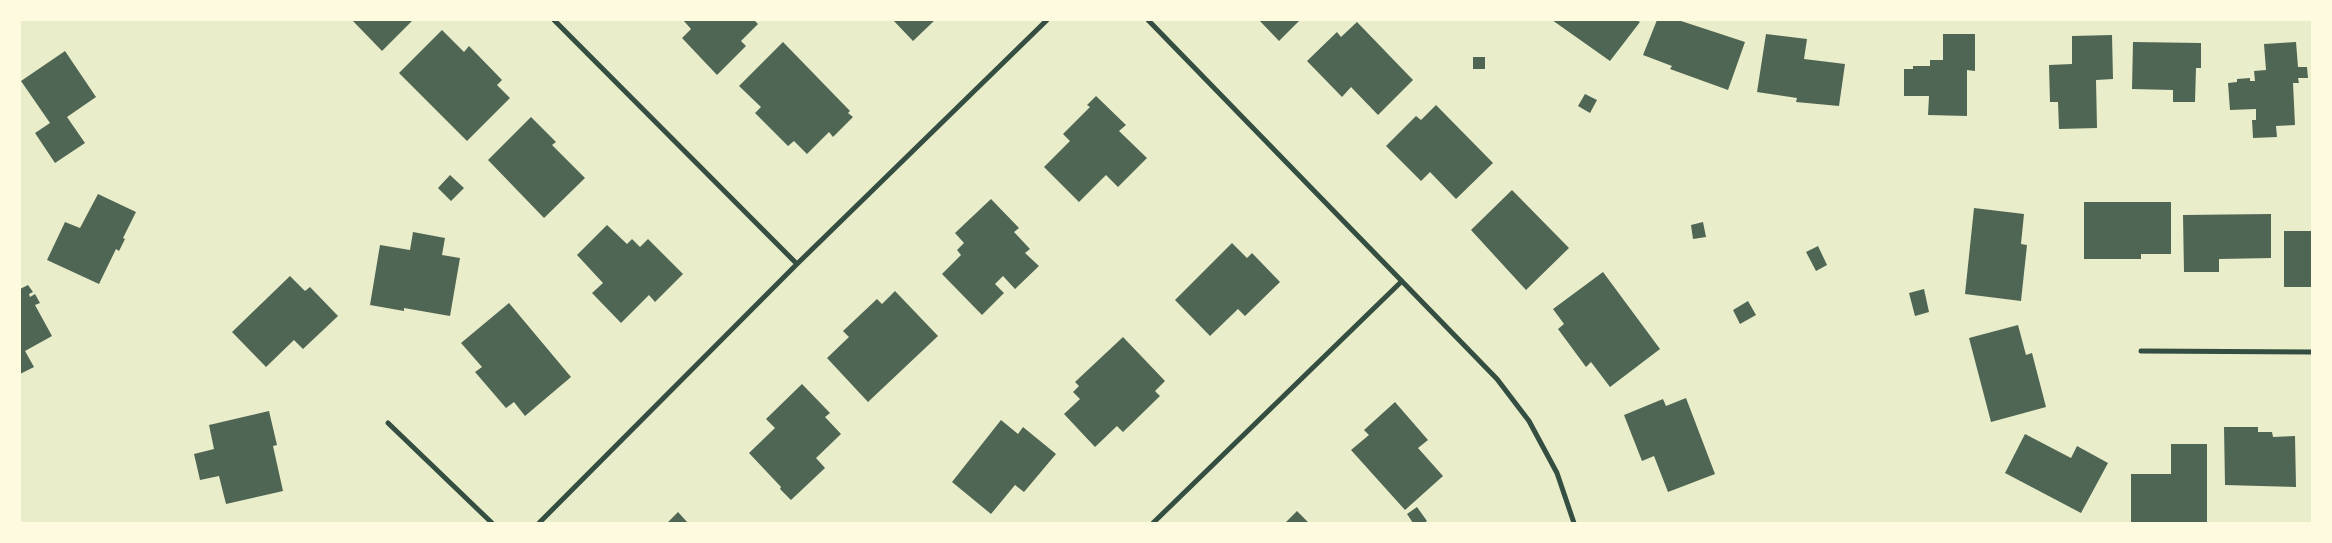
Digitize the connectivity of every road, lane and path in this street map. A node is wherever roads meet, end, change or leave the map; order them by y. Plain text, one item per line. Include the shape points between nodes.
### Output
1 (554, 20) edge
2 (1047, 20) edge
3 (1148, 20) edge
4 (797, 264) junction
5 (1402, 281) junction
6 (2141, 351) dead end
7 (2312, 352) edge
8 (388, 423) dead end
9 (492, 523) edge
10 (539, 523) edge
11 (1153, 523) edge
12 (1574, 523) edge

1 - 4 street
2 - 4 street
3 - 5 street
4 - 10 street
5 - 11 street
5 - 12 street via 1497,378 1529,421 1557,473
6 - 7 street
8 - 9 street

